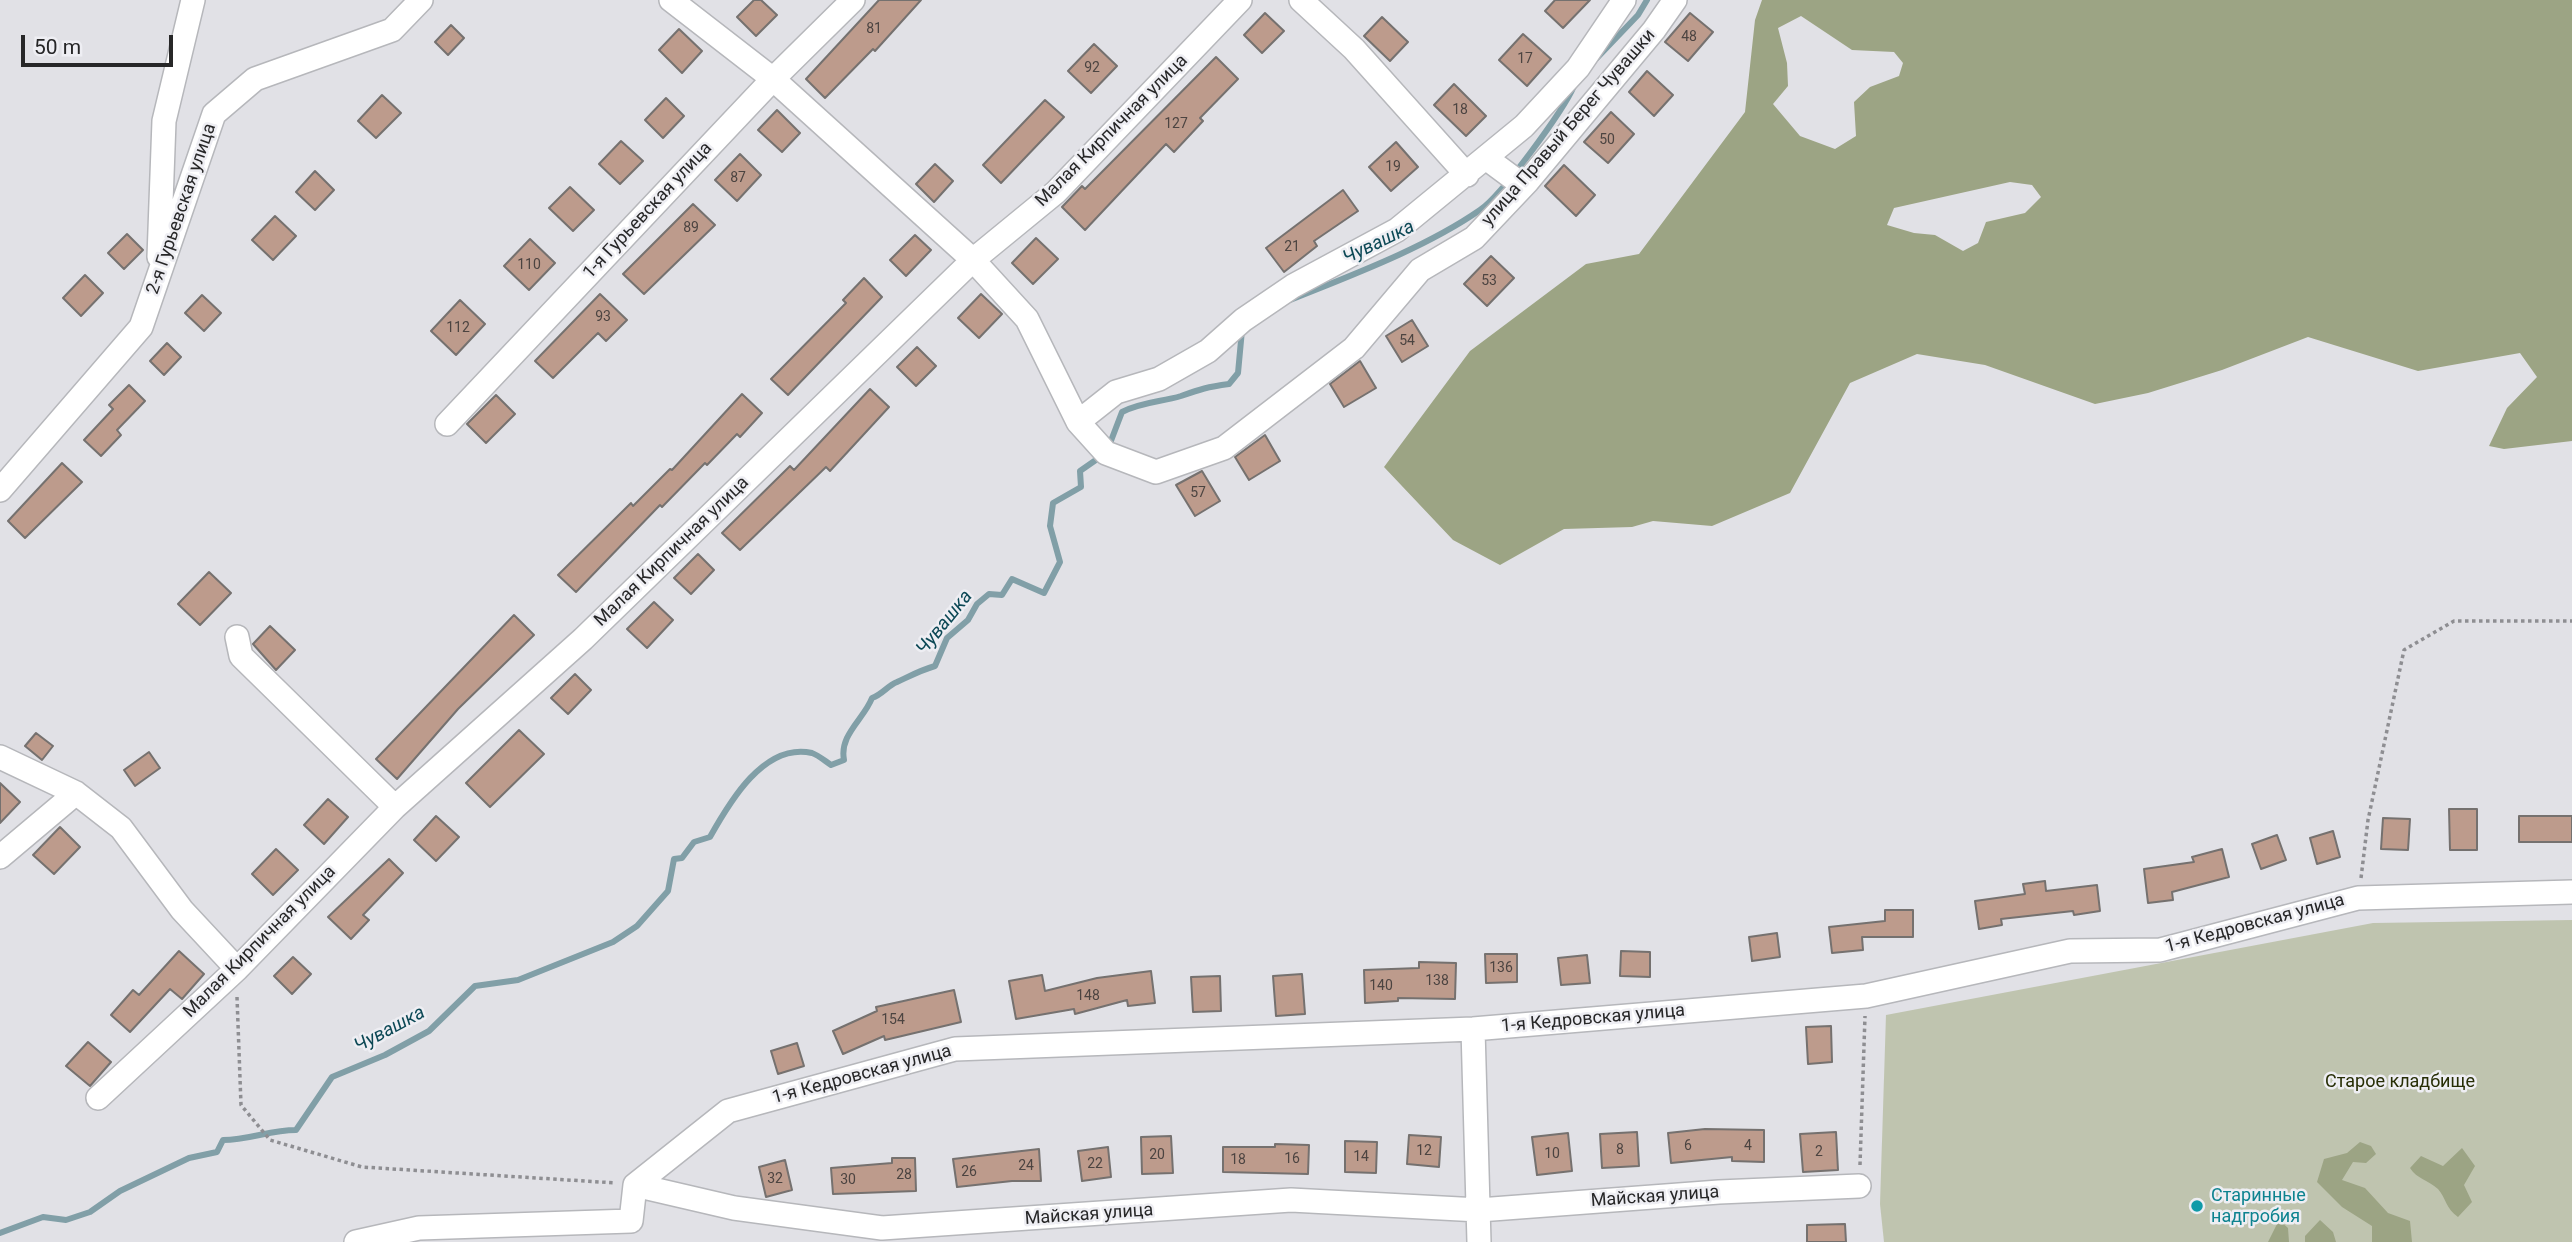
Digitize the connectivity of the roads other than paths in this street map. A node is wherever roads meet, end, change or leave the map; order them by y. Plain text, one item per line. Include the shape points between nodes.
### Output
1 (192, 0) edge
2 (421, 0) edge
3 (671, 0) edge
4 (853, 0) edge
5 (1240, 0) edge
6 (1301, 0) edge
7 (1625, 0) edge
8 (1675, 0) edge
9 (773, 79) junction
10 (1508, 173) junction
11 (1467, 175) junction
12 (973, 260) junction
13 (159, 281) junction
14 (1078, 422) junction
15 (447, 424) dead end
16 (0, 490) edge
17 (237, 637) dead end
18 (0, 757) edge
19 (76, 793) junction
20 (394, 807) junction
21 (0, 857) edge
22 (2572, 892) edge
23 (237, 969) junction
24 (1473, 1029) junction
25 (98, 1098) dead end
26 (635, 1185) junction
27 (1859, 1186) road end
28 (1479, 1210) junction
29 (631, 1232) edge
30 (356, 1242) edge
31 (1479, 1242) edge

1 - 13 street via 164,121
2 - 13 street, 2-я Гурьевская улица via 392,30 255,79 215,114
3 - 9 street
4 - 9 street, 1-я Гурьевская улица
5 - 12 street, Малая Кирпичная улица via 1056,192
6 - 11 street via 1354,49
7 - 10 street via 1578,68 1524,126
8 - 10 street, улица Правый Берег Чувашки via 1599,97
9 - 12 street
9 - 15 street, 1-я Гурьевская улица
10 - 11 street
10 - 14 street, улица Правый Берег Чувашки via 1474,237 1420,271 1354,348 1224,448 1156,472 1106,453
11 - 14 street via 1396,230 1243,320 1208,351 1159,379 1116,392
12 - 14 street via 1027,319
12 - 20 street, Малая Кирпичная улица via 583,639
13 - 16 street, 2-я Гурьевская улица via 141,327
17 - 20 street via 242,656
18 - 19 street
19 - 21 street
19 - 23 street via 121,828 181,910
20 - 23 street, Малая Кирпичная улица
22 - 24 street, 1-я Кедровская улица via 2358,898 2160,950 2070,951 1866,996
23 - 25 street, Малая Кирпичная улица
24 - 26 street, 1-я Кедровская улица via 956,1049 728,1111
24 - 28 street
26 - 28 street, Майская улица via 734,1208 882,1228 1291,1200
26 - 29 street
27 - 28 street, Майская улица
28 - 31 street
29 - 30 street via 419,1228

